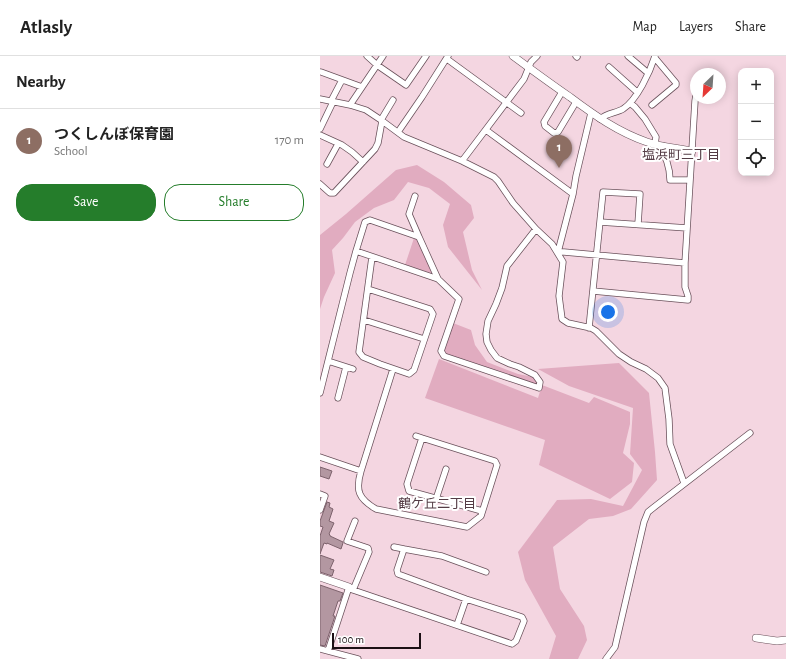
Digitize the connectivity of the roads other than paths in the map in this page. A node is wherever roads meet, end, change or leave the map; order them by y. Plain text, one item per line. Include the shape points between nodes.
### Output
1 (367, 56) edge
2 (383, 56) edge
3 (426, 56) edge
4 (513, 56) edge
5 (537, 56) edge
6 (628, 56) edge
7 (448, 57) edge
8 (655, 57) edge
9 (377, 65) junction
10 (609, 67) dead end
11 (528, 68) junction
12 (322, 72) dead end
13 (648, 73) junction
14 (342, 80) junction
15 (362, 87) junction
16 (562, 92) junction
17 (637, 92) junction
18 (320, 99) edge
19 (393, 100) dead end
20 (332, 102) junction
21 (506, 102) junction
22 (576, 102) junction
23 (630, 103) junction
24 (695, 104) edge
25 (350, 105) junction
26 (652, 105) dead end
27 (521, 113) dead end
28 (592, 113) junction
29 (600, 119) junction
30 (382, 120) junction
31 (320, 129) edge
32 (486, 130) junction
33 (398, 132) junction
34 (320, 135) edge
35 (338, 144) junction
36 (655, 144) junction
37 (663, 146) junction
38 (692, 151) junction
39 (462, 161) junction
40 (363, 162) junction
41 (327, 164) dead end
42 (690, 180) junction
43 (320, 184) edge
44 (573, 194) junction
45 (415, 196) dead end
46 (600, 222) junction
47 (638, 224) junction
48 (536, 228) junction
49 (687, 228) junction
50 (419, 236) junction
51 (356, 251) junction
52 (558, 252) junction
53 (596, 255) junction
54 (372, 257) junction
55 (685, 263) junction
56 (438, 278) junction
57 (368, 289) junction
58 (593, 291) junction
59 (364, 320) junction
60 (589, 328) junction
61 (424, 339) junction
62 (328, 361) junction
63 (346, 367) junction
64 (353, 369) dead end
65 (393, 369) junction
66 (320, 393) edge
67 (338, 398) dead end
68 (750, 434) dead end
69 (416, 436) dead end
70 (422, 438) junction
71 (320, 457) edge
72 (446, 469) dead end
73 (360, 471) junction
74 (684, 483) junction
75 (320, 494) edge
76 (436, 499) junction
77 (320, 510) edge
78 (482, 511) junction
79 (355, 521) dead end
80 (394, 547) dead end
81 (404, 549) junction
82 (486, 572) dead end
83 (320, 577) edge
84 (351, 588) junction
85 (466, 598) junction
86 (457, 625) junction
87 (756, 638) dead end
88 (786, 640) edge
89 (320, 649) edge
90 (328, 651) junction
91 (358, 659) edge
92 (606, 659) edge

1 - 9 street
2 - 9 street
3 - 9 street via 406,85
4 - 11 street
5 - 11 street
6 - 13 street
7 - 21 street
7 - 33 street
8 - 13 street
8 - 26 street via 676,85
9 - 15 street
10 - 17 street
11 - 16 street
11 - 21 street via 524,79
12 - 14 street
13 - 17 street
14 - 15 street
14 - 20 street
15 - 25 street
16 - 22 street
16 - 22 street via 544,122 554,133 558,132
17 - 23 street
18 - 20 street
19 - 30 street
20 - 25 street
20 - 31 street
21 - 27 street
21 - 32 street
22 - 28 street
23 - 29 street
23 - 36 street via 645,119 656,137
24 - 38 street
25 - 30 street via 366,110
28 - 29 street
28 - 44 street
29 - 36 street via 631,136
30 - 33 street
30 - 40 street via 378,143
32 - 39 street
32 - 44 street
33 - 39 street via 404,137
34 - 35 street
35 - 40 street
35 - 41 street
36 - 37 street
37 - 38 street
37 - 42 street via 670,180
38 - 42 street
39 - 48 street via 494,176 513,203
40 - 43 street via 334,193 330,193
42 - 49 street
44 - 52 street
45 - 50 street via 409,214
46 - 47 street
46 - 47 street via 603,192 640,194
46 - 53 street
47 - 49 street
48 - 52 street
48 - 56 street via 507,266 502,288 488,320 486,334 487,342 497,358 534,375 540,382 539,388 444,356 441,351 459,299
49 - 55 street
50 - 51 street via 370,220 365,222
50 - 56 street
51 - 54 street
51 - 62 street
52 - 53 street
52 - 60 street via 563,262 559,296 562,319
53 - 55 street
53 - 58 street
54 - 56 street
54 - 57 street
55 - 58 street via 684,287 688,300
57 - 59 street
57 - 61 street via 430,310 432,314
58 - 60 street
59 - 61 street
59 - 65 street via 359,352 363,357
60 - 74 street via 596,331 619,354 658,378 664,388 670,444
61 - 65 street via 414,370 409,374
62 - 63 street
62 - 66 street
63 - 64 street
63 - 67 street
65 - 73 street
68 - 74 street
69 - 70 street
70 - 76 street via 407,484 409,491
70 - 78 street via 495,461 497,465
71 - 73 street
72 - 76 street
73 - 78 street via 358,488 361,497 376,509 467,527 481,516
74 - 92 street via 646,516 615,647
75 - 77 street via 325,496
76 - 78 street
79 - 84 street via 347,541 368,548 369,552
80 - 81 street
81 - 82 street via 442,556
81 - 85 street via 398,574
83 - 84 street
84 - 86 street
84 - 90 street
85 - 86 street
85 - 86 street via 522,617 524,621 516,641 512,644
87 - 88 street
89 - 90 street
90 - 91 street

